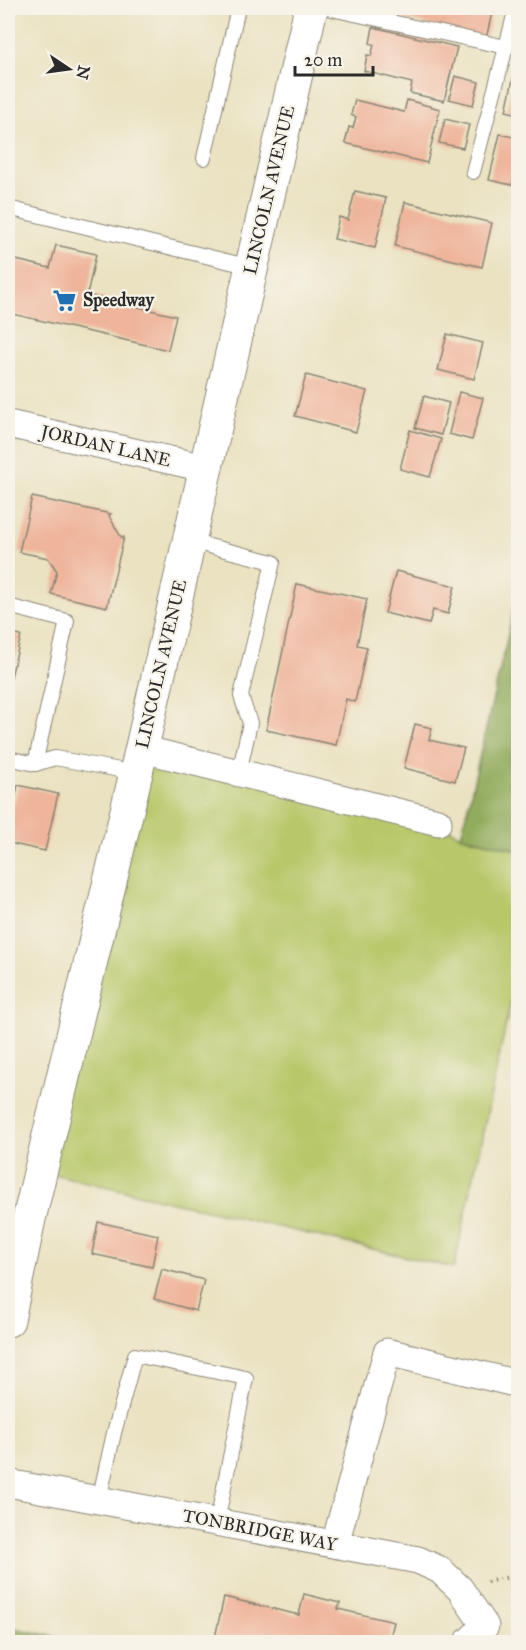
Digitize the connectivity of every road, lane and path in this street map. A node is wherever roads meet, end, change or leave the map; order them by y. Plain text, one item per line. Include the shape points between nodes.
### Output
1 (238, 8) edge
2 (311, 8) edge
3 (327, 8) edge
4 (516, 8) edge
5 (506, 47) junction
6 (204, 158) dead end
7 (473, 172) dead end
8 (8, 208) edge
9 (251, 267) junction
10 (8, 424) edge
11 (204, 468) junction
12 (189, 541) junction
13 (8, 606) edge
14 (8, 758) edge
15 (139, 761) junction
16 (35, 764) junction
17 (239, 773) junction
18 (438, 822) dead end
19 (9, 1302) edge
20 (519, 1384) edge
21 (8, 1483) edge
22 (99, 1500) junction
23 (217, 1522) junction
24 (335, 1544) junction
25 (476, 1634) edge

1 - 6 lane
2 - 9 main road, LINCOLN AVENUE
3 - 5 lane
4 - 5 lane
5 - 7 lane
8 - 9 lane
9 - 11 main road, LINCOLN AVENUE
10 - 11 street, JORDAN LANE
11 - 12 main road, LINCOLN AVENUE
12 - 15 main road, LINCOLN AVENUE
12 - 17 lane via 273,562 241,696 249,723
13 - 16 lane via 67,621
14 - 16 lane
15 - 16 lane via 55,758
15 - 17 street
15 - 19 main road, LINCOLN AVENUE
17 - 18 street
20 - 24 street via 387,1352
21 - 22 street, TONBRIDGE WAY
22 - 23 street, TONBRIDGE WAY
22 - 23 lane via 135,1355 246,1378
23 - 24 street, TONBRIDGE WAY
24 - 25 street, TONBRIDGE WAY via 418,1560 440,1570 460,1589

